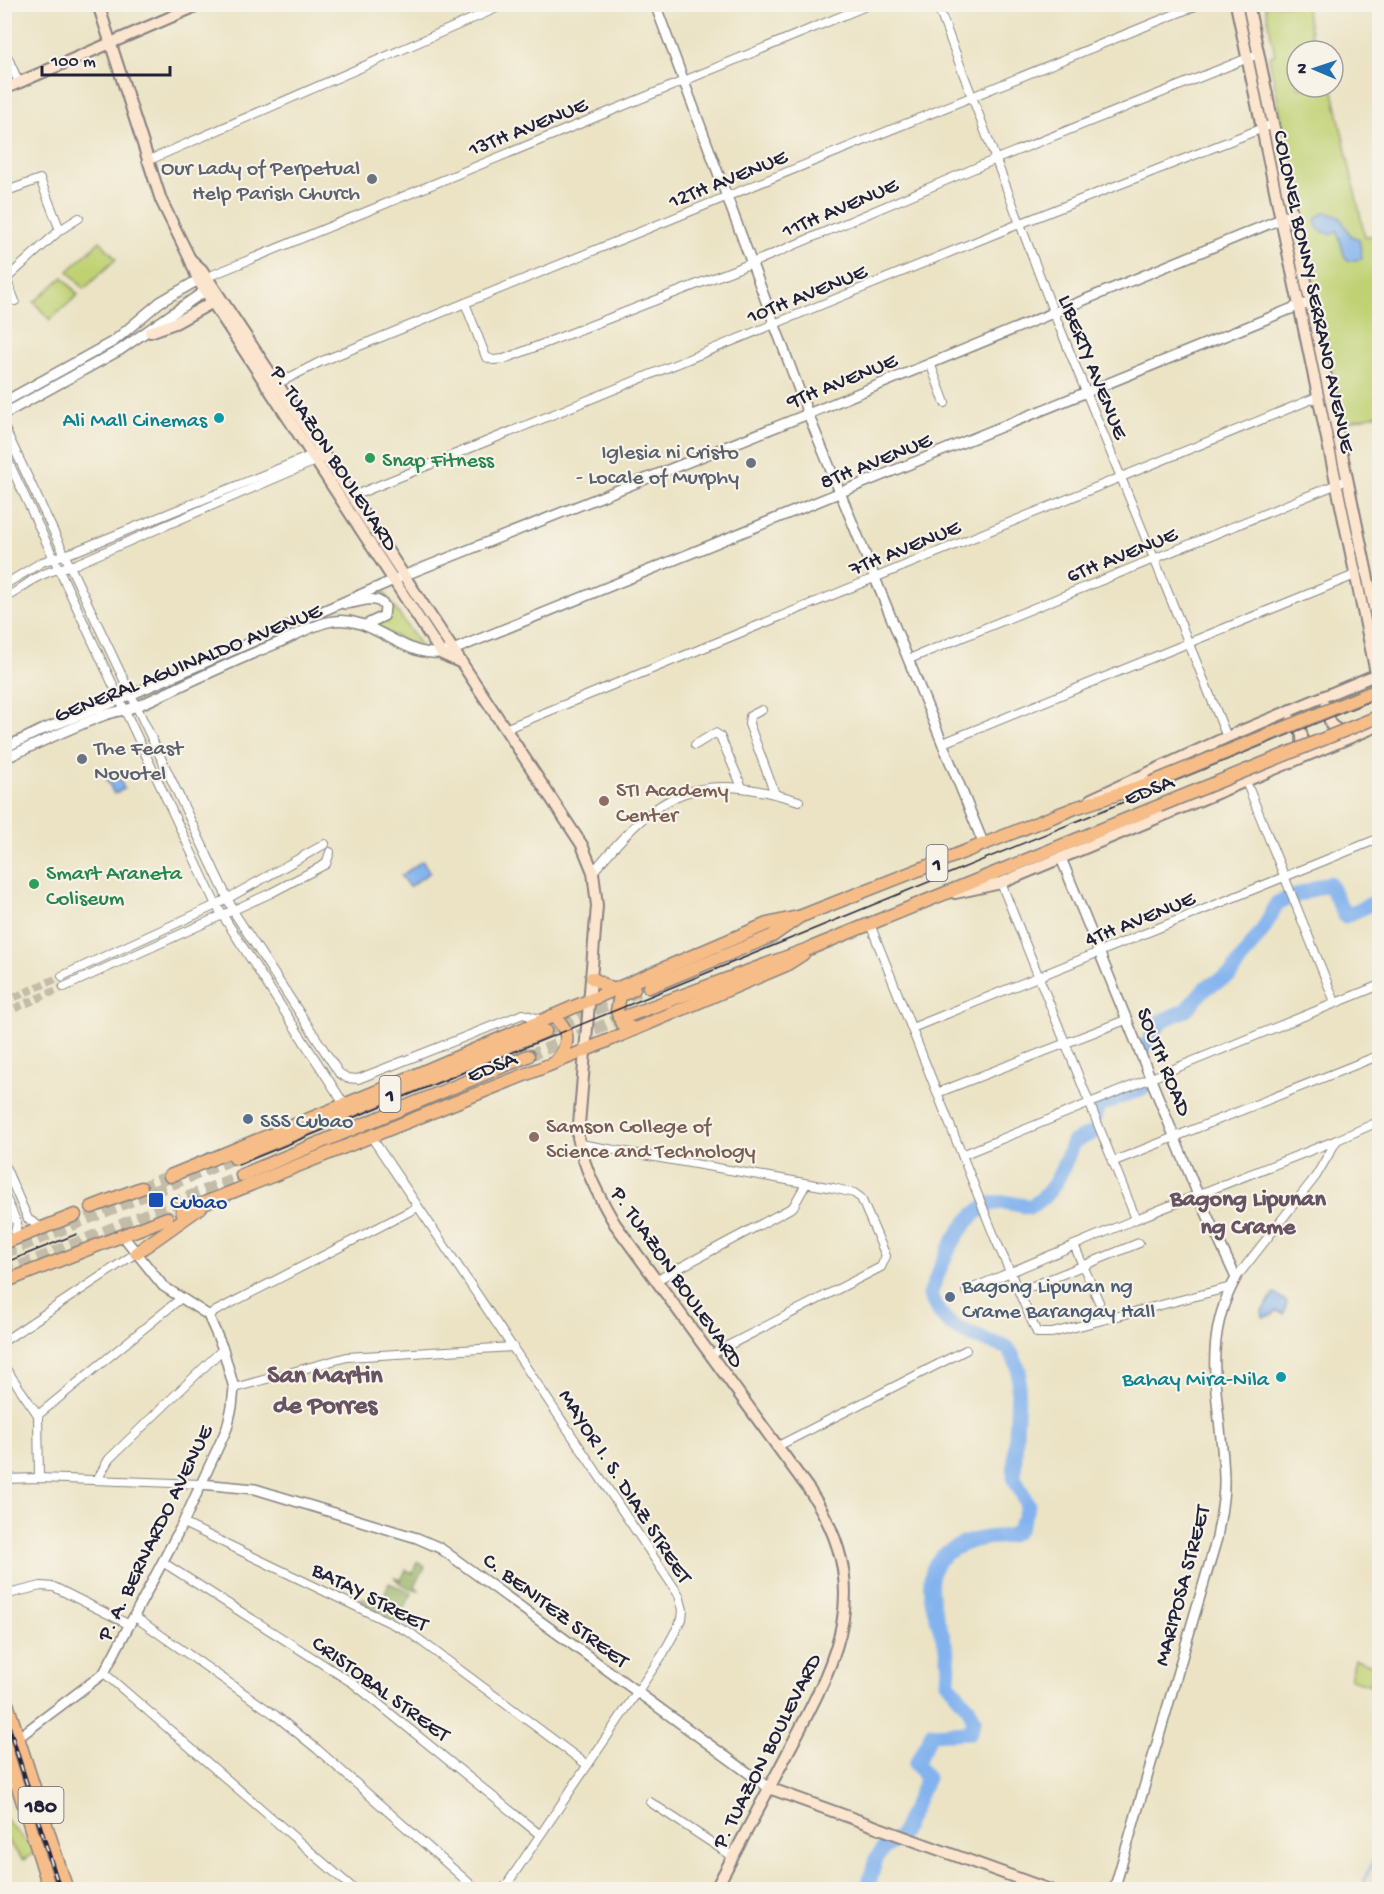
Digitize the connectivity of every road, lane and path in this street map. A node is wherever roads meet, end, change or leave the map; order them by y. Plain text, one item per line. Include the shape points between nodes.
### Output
1 (98, 4) edge
2 (201, 4) edge
3 (506, 4) edge
4 (655, 4) edge
5 (871, 4) edge
6 (937, 4) edge
7 (1200, 4) edge
8 (1236, 4) edge
9 (1248, 4) edge
10 (111, 44) junction
11 (4, 49) edge
12 (1258, 54) junction
13 (1247, 57) junction
14 (682, 82) junction
15 (19, 83) junction
16 (4, 89) edge
17 (971, 97) junction
18 (1267, 126) junction
19 (994, 160) junction
20 (147, 161) junction
21 (4, 192) edge
22 (727, 196) junction
23 (1292, 214) junction
24 (79, 218) dead end
25 (1280, 219) junction
26 (1019, 224) junction
27 (60, 230) junction
28 (752, 263) junction
29 (5, 277) edge
30 (205, 284) junction
31 (15, 301) dead end
32 (160, 302) junction
33 (213, 302) junction
34 (465, 303) junction
35 (1311, 303) junction
36 (1298, 306) junction
37 (1053, 312) junction
38 (168, 319) junction
39 (774, 326) junction
40 (150, 332) junction
41 (930, 363) junction
42 (274, 386) junction
43 (1086, 394) junction
44 (1317, 397) junction
45 (4, 402) edge
46 (945, 403) dead end
47 (4, 414) edge
48 (808, 414) junction
49 (4, 427) edge
50 (4, 452) edge
51 (319, 455) junction
52 (1120, 477) junction
53 (1347, 480) junction
54 (1336, 484) junction
55 (841, 494) junction
56 (353, 496) junction
57 (65, 554) junction
58 (55, 558) junction
59 (1154, 559) junction
60 (71, 565) junction
61 (59, 569) junction
62 (1350, 576) junction
63 (397, 578) junction
64 (876, 578) junction
65 (4, 585) edge
66 (4, 598) edge
67 (338, 604) junction
68 (365, 625) junction
69 (1380, 636) edge
70 (1188, 642) junction
71 (453, 650) junction
72 (442, 654) junction
73 (909, 659) junction
74 (462, 663) junction
75 (1378, 674) edge
76 (1380, 690) edge
77 (1333, 692) junction
78 (131, 695) junction
79 (119, 700) junction
80 (136, 707) junction
81 (124, 710) junction
82 (762, 710) dead end
83 (1280, 714) junction
84 (1380, 716) edge
85 (1380, 724) edge
86 (505, 729) junction
87 (1351, 736) junction
88 (1227, 737) junction
89 (943, 743) junction
90 (694, 744) dead end
91 (4, 748) edge
92 (4, 759) edge
93 (1295, 759) junction
94 (1245, 779) junction
95 (742, 787) junction
96 (775, 794) junction
97 (799, 801) dead end
98 (1075, 808) junction
99 (1380, 838) edge
100 (984, 845) junction
101 (1061, 858) junction
102 (592, 872) junction
103 (1285, 878) junction
104 (1001, 883) junction
105 (227, 898) junction
106 (932, 899) junction
107 (216, 905) junction
108 (232, 910) junction
109 (222, 915) junction
110 (870, 924) junction
111 (811, 948) junction
112 (1100, 951) junction
113 (62, 976) tunnel mouth
114 (1038, 977) junction
115 (592, 978) junction
116 (647, 982) junction
117 (1380, 985) edge
118 (64, 987) tunnel mouth
119 (613, 990) junction
120 (591, 999) junction
121 (1335, 1002) junction
122 (627, 1016) tunnel mouth
123 (1128, 1019) junction
124 (547, 1022) junction
125 (912, 1028) junction
126 (635, 1029) junction
127 (1065, 1042) junction
128 (586, 1050) junction
129 (1380, 1055) edge
130 (528, 1056) tunnel mouth
131 (555, 1062) junction
132 (1152, 1077) junction
133 (937, 1093) junction
134 (344, 1104) junction
135 (1089, 1105) junction
136 (1380, 1121) edge
137 (370, 1135) junction
138 (1176, 1136) junction
139 (1338, 1140) junction
140 (580, 1144) junction
141 (962, 1155) junction
142 (235, 1158) tunnel mouth
143 (1112, 1162) junction
144 (4, 1164) edge
145 (242, 1175) tunnel mouth
146 (170, 1176) tunnel mouth
147 (806, 1184) junction
148 (141, 1188) tunnel mouth
149 (4, 1194) edge
150 (1198, 1195) junction
151 (206, 1202) junction
152 (92, 1207) dead end
153 (418, 1207) junction
154 (182, 1212) dead end
155 (26, 1214) junction
156 (75, 1215) dead end
157 (166, 1218) dead end
158 (16, 1219) junction
159 (1136, 1220) junction
160 (42, 1228) junction
161 (123, 1236) junction
162 (9, 1241) edge
163 (1139, 1243) dead end
164 (1074, 1245) junction
165 (136, 1254) junction
166 (1084, 1266) junction
167 (1011, 1271) junction
168 (655, 1281) junction
169 (4, 1282) edge
170 (1233, 1282) junction
171 (1033, 1286) dead end
172 (966, 1291) dead end
173 (180, 1299) junction
174 (1099, 1302) dead end
175 (208, 1316) junction
176 (4, 1341) edge
177 (513, 1347) junction
178 (223, 1349) junction
179 (966, 1350) dead end
180 (710, 1355) junction
181 (4, 1366) edge
182 (234, 1388) junction
183 (38, 1415) junction
184 (776, 1447) junction
185 (39, 1478) junction
186 (4, 1479) edge
187 (97, 1480) junction
188 (201, 1484) junction
189 (183, 1523) junction
190 (164, 1563) junction
191 (4, 1595) edge
192 (133, 1621) junction
193 (104, 1673) junction
194 (636, 1692) junction
195 (4, 1694) edge
196 (19, 1737) junction
197 (5, 1751) edge
198 (586, 1764) junction
199 (8, 1786) edge
200 (774, 1790) junction
201 (650, 1802) dead end
202 (25, 1811) junction
203 (540, 1834) junction
204 (732, 1856) junction
205 (50, 1890) edge
206 (67, 1890) edge
207 (355, 1890) edge
208 (477, 1890) edge
209 (503, 1890) edge
210 (715, 1890) edge
211 (1050, 1890) edge
212 (1113, 1890) edge

1 - 10 main road, P. TUAZON BOULEVARD
2 - 10 main road
3 - 20 street
4 - 14 street
5 - 14 street, 13TH AVENUE
6 - 17 street, LIBERTY AVENUE
7 - 17 street, 12TH AVENUE
8 - 13 main road, COLONEL BONNY SERRANO AVENUE
9 - 12 main road, COLONEL BONNY SERRANO AVENUE
10 - 15 main road
10 - 20 main road, P. TUAZON BOULEVARD
11 - 15 street
12 - 13 street, 11TH AVENUE
12 - 18 main road, COLONEL BONNY SERRANO AVENUE
13 - 18 main road, COLONEL BONNY SERRANO AVENUE
13 - 19 street, 11TH AVENUE
14 - 22 street
14 - 30 street, 13TH AVENUE via 381,203
15 - 16 main road
17 - 19 street, LIBERTY AVENUE
17 - 22 street, 12TH AVENUE
18 - 23 main road, COLONEL BONNY SERRANO AVENUE
18 - 25 main road, COLONEL BONNY SERRANO AVENUE
18 - 26 street, 10TH AVENUE
19 - 26 street, LIBERTY AVENUE
19 - 28 street, 11TH AVENUE
20 - 30 main road, P. TUAZON BOULEVARD via 161,200
21 - 27 street via 40,179
22 - 28 street
22 - 34 street, 12TH AVENUE
23 - 25 street, 9TH AVENUE
23 - 35 main road, COLONEL BONNY SERRANO AVENUE
24 - 27 street
25 - 36 main road, COLONEL BONNY SERRANO AVENUE
25 - 37 street, 9TH AVENUE
26 - 37 street, LIBERTY AVENUE
26 - 39 street, 10TH AVENUE
27 - 29 street
28 - 34 street, 11TH AVENUE via 504,359 486,357
28 - 39 street
29 - 31 street
30 - 32 street
30 - 33 main road, P. TUAZON BOULEVARD
30 - 38 street
30 - 42 main road, P. TUAZON BOULEVARD
32 - 38 street via 167,307
32 - 45 street via 114,340
33 - 40 main road
33 - 42 main road, P. TUAZON BOULEVARD
34 - 42 street, 12TH AVENUE via 320,362
35 - 36 street, 8TH AVENUE
35 - 53 main road, COLONEL BONNY SERRANO AVENUE
36 - 43 street, 8TH AVENUE
36 - 44 main road, COLONEL BONNY SERRANO AVENUE
37 - 41 street, 9TH AVENUE
37 - 43 street, LIBERTY AVENUE
38 - 40 street
39 - 48 street
39 - 56 street, 10TH AVENUE
40 - 47 street
41 - 46 street
41 - 48 street, 9TH AVENUE
42 - 51 main road, P. TUAZON BOULEVARD
43 - 52 street, LIBERTY AVENUE
43 - 55 street, 8TH AVENUE
44 - 52 street, 7TH AVENUE
44 - 54 main road, COLONEL BONNY SERRANO AVENUE
48 - 55 street
48 - 63 street, 9TH AVENUE
49 - 57 street
50 - 58 street
51 - 56 main road, P. TUAZON BOULEVARD
51 - 57 street
51 - 60 street
51 - 63 main road, P. TUAZON BOULEVARD
52 - 59 street, LIBERTY AVENUE
52 - 64 street, 7TH AVENUE
53 - 54 street, 6TH AVENUE
53 - 69 main road, COLONEL BONNY SERRANO AVENUE
54 - 59 street, 6TH AVENUE
54 - 62 main road, COLONEL BONNY SERRANO AVENUE
55 - 64 street
55 - 71 street, 8TH AVENUE
56 - 63 main road, P. TUAZON BOULEVARD
57 - 58 street
57 - 60 street
58 - 61 street
58 - 65 street
59 - 70 street, LIBERTY AVENUE
59 - 73 street, 6TH AVENUE
60 - 61 street
60 - 78 street
61 - 66 street
61 - 79 street
62 - 70 street
62 - 75 main road, COLONEL BONNY SERRANO AVENUE
63 - 67 street, GENERAL AGUINALDO AVENUE
63 - 71 main road, P. TUAZON BOULEVARD
63 - 72 main road, P. TUAZON BOULEVARD
64 - 73 street
64 - 86 street, 7TH AVENUE
67 - 68 street via 376,598 382,601 386,608 384,616
67 - 78 street, GENERAL AGUINALDO AVENUE
68 - 72 street, GENERAL AGUINALDO AVENUE via 414,650
68 - 80 street, GENERAL AGUINALDO AVENUE via 339,621 323,624
70 - 88 street, LIBERTY AVENUE
70 - 89 street
71 - 72 street, GENERAL AGUINALDO AVENUE
71 - 74 main road, P. TUAZON BOULEVARD
72 - 74 main road
73 - 89 street
74 - 86 main road, P. TUAZON BOULEVARD
75 - 76 main road, COLONEL BONNY SERRANO AVENUE
75 - 77 main road, EDSA / 1
76 - 98 main road, EDSA / 1, bridge via 1151,783
77 - 83 main road, EDSA / 1
77 - 87 main road via 1326,706 1329,722 1340,733
78 - 79 street, GENERAL AGUINALDO AVENUE
78 - 80 street
79 - 81 street
79 - 91 street, GENERAL AGUINALDO AVENUE
80 - 81 street, GENERAL AGUINALDO AVENUE
80 - 105 street
81 - 92 street, GENERAL AGUINALDO AVENUE via 56,734
81 - 107 street
82 - 96 street via 750,716 749,724
83 - 88 main road, EDSA / 1
83 - 93 main road via 1294,721 1300,730 1302,745
84 - 106 main road, EDSA / 1, bridge
85 - 87 main road, EDSA / 1
86 - 102 main road, P. TUAZON BOULEVARD via 582,845
87 - 93 main road, EDSA / 1
88 - 98 main road, EDSA / 1
89 - 100 street
90 - 95 street via 715,733 720,736
93 - 94 main road, EDSA / 1
94 - 101 main road, EDSA / 1
94 - 103 street
95 - 96 street
95 - 102 street via 696,790 657,807 621,838
96 - 97 street
98 - 100 main road, EDSA / 1
99 - 103 street, 4TH AVENUE
100 - 116 main road, EDSA / 1 via 799,917 772,936
101 - 104 main road, EDSA / 1
101 - 112 street, SOUTH ROAD
102 - 115 main road, P. TUAZON BOULEVARD via 597,906
103 - 112 street, 4TH AVENUE
103 - 121 street
104 - 106 main road, EDSA / 1
104 - 114 street
105 - 107 street
105 - 108 street
105 - 108 street via 327,848 326,864
106 - 110 main road, EDSA / 1
107 - 109 street
107 - 113 street
108 - 109 street
108 - 124 street via 316,1041 347,1078 363,1078 523,1014
109 - 118 street
109 - 134 street
110 - 111 main road, EDSA / 1
110 - 125 street
111 - 122 main road, EDSA / 1
111 - 126 main road, EDSA / 1 via 786,965
112 - 114 street, 4TH AVENUE
112 - 123 street, SOUTH ROAD
114 - 125 street, 4TH AVENUE
114 - 127 street
115 - 119 main road
115 - 120 main road, P. TUAZON BOULEVARD
116 - 119 main road, EDSA / 1
116 - 126 main road via 620,996 617,1002 620,1022
117 - 121 street
119 - 120 main road, EDSA / 1
120 - 124 main road, EDSA / 1
120 - 128 main road, P. TUAZON BOULEVARD
121 - 132 street
123 - 127 street
123 - 132 street, SOUTH ROAD
124 - 131 main road via 564,1027 567,1039 565,1051
124 - 134 main road, EDSA / 1
124 - 142 main road, EDSA / 1
125 - 133 street
126 - 128 main road, EDSA / 1
127 - 133 street
127 - 135 street
128 - 131 main road, EDSA / 1
128 - 140 main road, P. TUAZON BOULEVARD
129 - 138 street
130 - 145 main road, EDSA / 1
131 - 137 main road, EDSA / 1
132 - 135 street
132 - 138 street, SOUTH ROAD
133 - 141 street
134 - 146 main road, EDSA / 1
135 - 141 street
135 - 143 street
136 - 139 street
137 - 151 main road, EDSA / 1
137 - 153 street, MAYOR I. S. DIAZ STREET
138 - 143 street
138 - 150 street, SOUTH ROAD
139 - 150 street
139 - 170 street, MARIPOSA STREET via 1316,1176
140 - 147 street
140 - 168 main road, P. TUAZON BOULEVARD via 594,1188
141 - 167 street
143 - 159 street
144 - 155 street
147 - 168 street via 793,1208
147 - 180 street via 854,1193 861,1198 886,1256 881,1268
148 - 152 main road
149 - 158 street
150 - 159 street
150 - 170 street, SOUTH ROAD
151 - 154 main road, EDSA / 1
151 - 165 main road
153 - 175 street
153 - 177 street, MAYOR I. S. DIAZ STREET
155 - 158 street
155 - 160 street
156 - 160 main road
157 - 161 main road
158 - 162 street
159 - 164 street
160 - 162 main road
161 - 165 street
161 - 169 main road
163 - 166 street
164 - 166 street
164 - 167 street
165 - 173 street via 163,1286
165 - 176 street
166 - 171 street
166 - 174 street
167 - 170 street via 1041,1335
167 - 172 street
168 - 180 main road, P. TUAZON BOULEVARD
170 - 212 street, MARIPOSA STREET via 1214,1341 1225,1480 1217,1538
173 - 175 street
173 - 183 street
175 - 178 street, P. A. BERNARDO AVENUE
177 - 182 street via 347,1357
177 - 194 street, MAYOR I. S. DIAZ STREET via 679,1595 683,1610 680,1628
178 - 182 street, P. A. BERNARDO AVENUE
178 - 187 street via 109,1459
179 - 184 street
180 - 184 main road, P. TUAZON BOULEVARD
181 - 183 street
182 - 188 street, P. A. BERNARDO AVENUE via 227,1428
183 - 185 street
184 - 200 main road, P. TUAZON BOULEVARD via 810,1491 832,1531 842,1563 844,1596 843,1622 830,1669
185 - 186 street, C. BENITEZ STREET
185 - 187 street, C. BENITEZ STREET
187 - 188 street, C. BENITEZ STREET
188 - 189 street, P. A. BERNARDO AVENUE
188 - 194 street, C. BENITEZ STREET via 255,1488 440,1548
189 - 190 street, P. A. BERNARDO AVENUE
189 - 198 street, BATAY STREET via 409,1632
190 - 192 street, P. A. BERNARDO AVENUE
190 - 203 street, CRISTOBAL STREET via 354,1684
191 - 192 street via 41,1586 54,1587
192 - 193 street, P. A. BERNARDO AVENUE
192 - 208 street via 300,1735
193 - 196 street, P. A. BERNARDO AVENUE
193 - 207 street
194 - 198 street, MAYOR I. S. DIAZ STREET
194 - 200 street, C. BENITEZ STREET
195 - 196 main road, 180
196 - 206 main road, 180
197 - 199 main road
197 - 202 main road, 180
198 - 203 street, MAYOR I. S. DIAZ STREET
199 - 202 main road
200 - 204 main road, P. TUAZON BOULEVARD via 763,1799
200 - 211 main road, C. BENITEZ STREET
201 - 204 street
202 - 205 main road, 180
203 - 209 street, MAYOR I. S. DIAZ STREET
204 - 210 main road, P. TUAZON BOULEVARD

